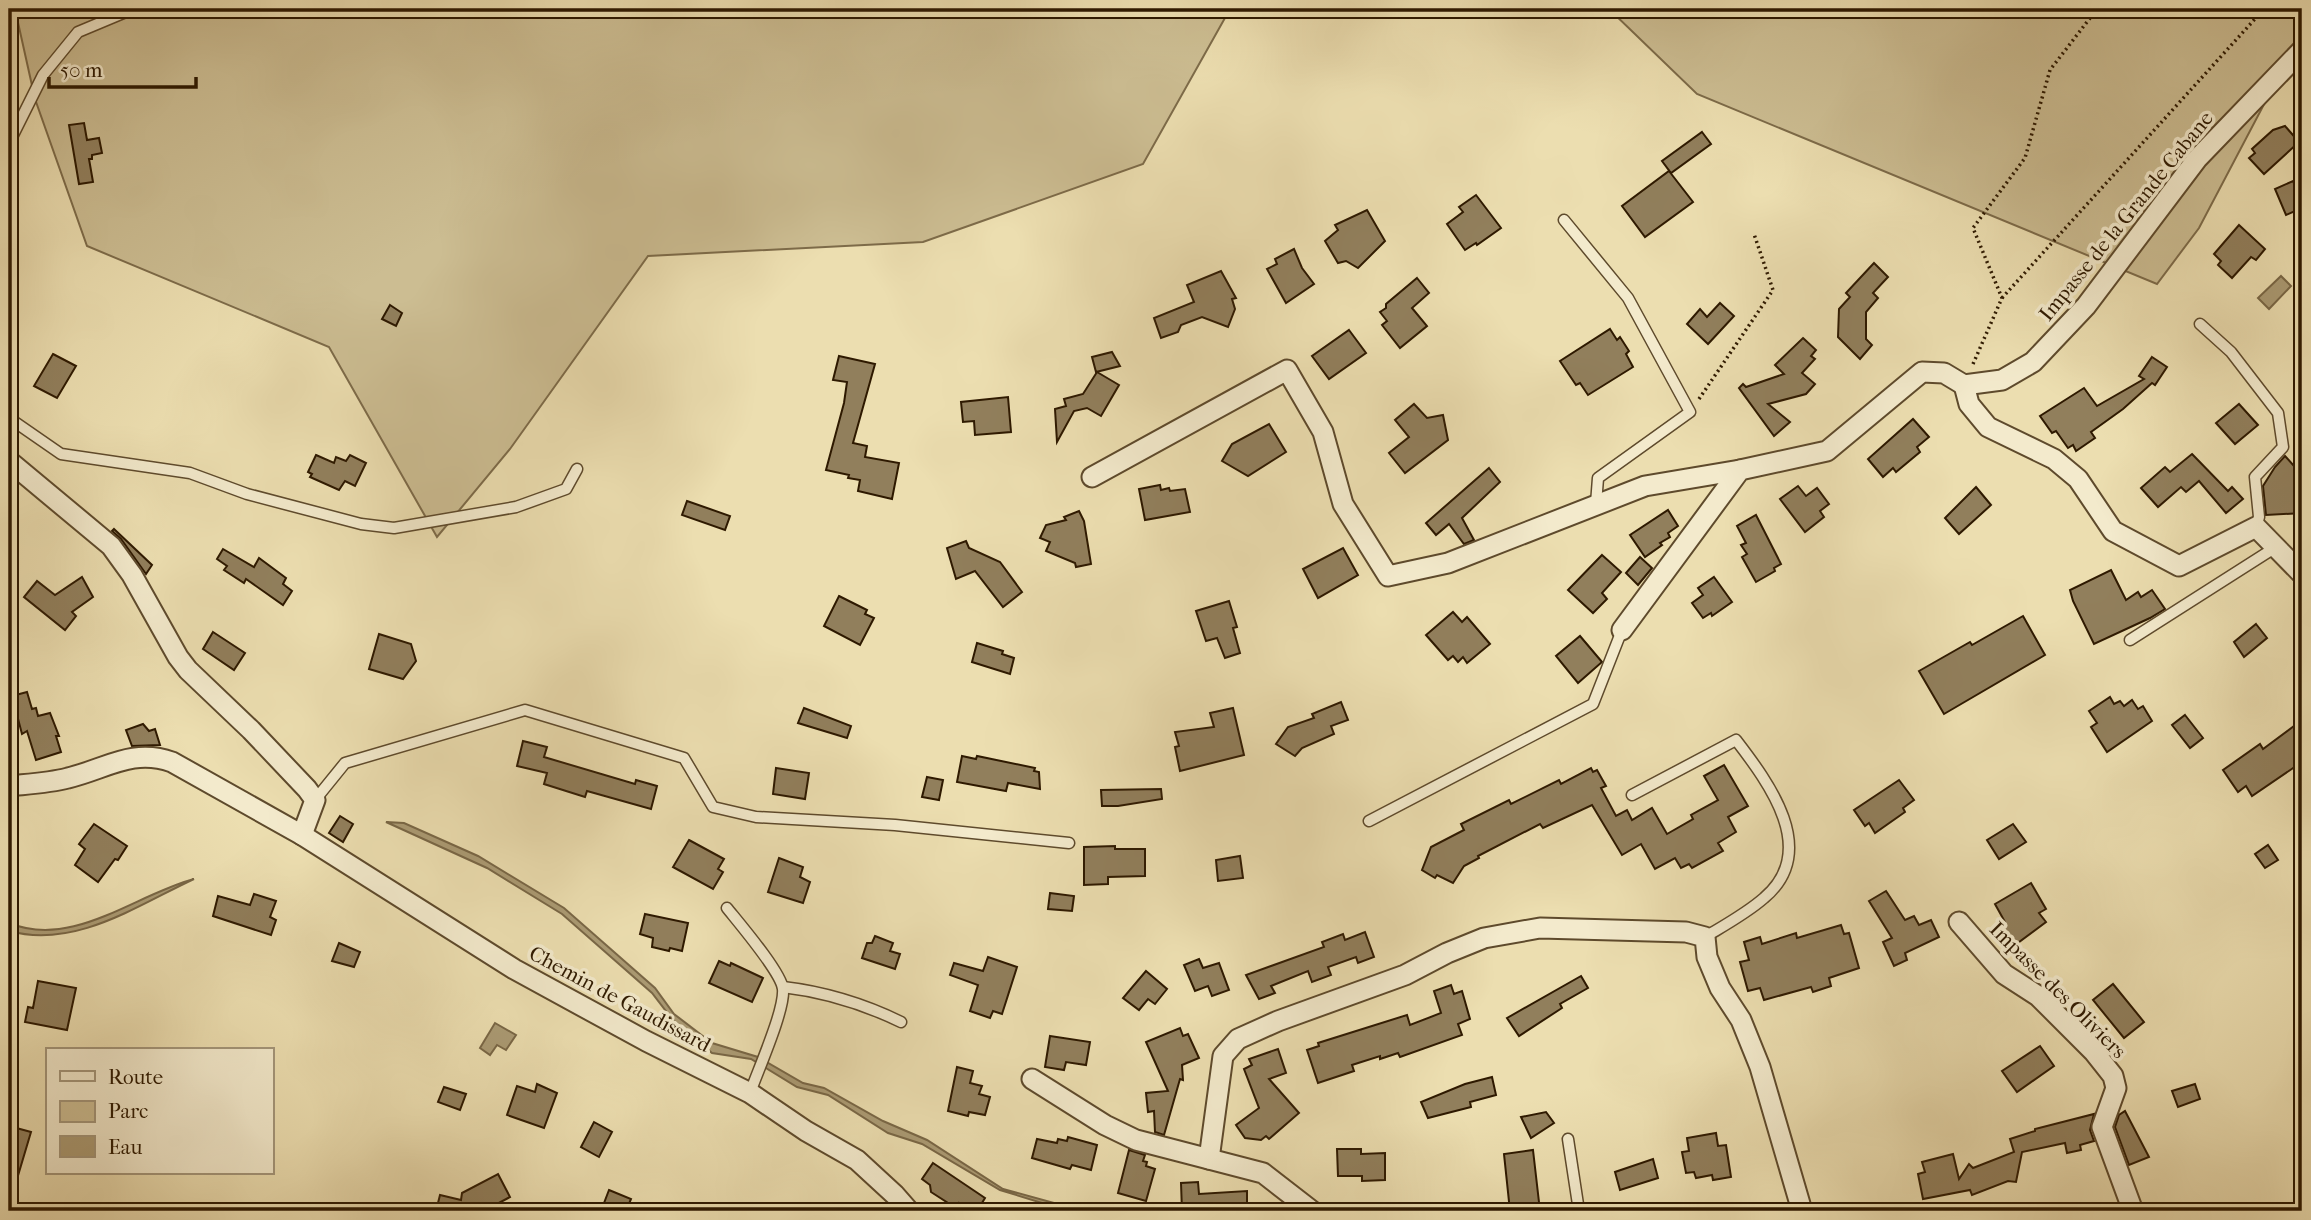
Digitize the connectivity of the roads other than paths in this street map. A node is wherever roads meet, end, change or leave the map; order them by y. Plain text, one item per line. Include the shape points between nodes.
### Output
1 (133, 9) edge
2 (2302, 50) edge
3 (9, 143) edge
4 (1564, 220) dead end
5 (2200, 324) dead end
6 (1964, 385) junction
7 (9, 418) edge
8 (9, 461) edge
9 (577, 470) dead end
10 (1740, 470) junction
11 (1092, 477) dead end
12 (1596, 504) junction
13 (2256, 527) junction
14 (2276, 547) junction
15 (2302, 573) edge
16 (1622, 630) joint
17 (2130, 640) dead end
18 (9, 786) edge
19 (1632, 795) dead end
20 (315, 800) junction
21 (1369, 821) dead end
22 (302, 835) junction
23 (1069, 843) dead end
24 (727, 908) dead end
25 (1959, 922) dead end
26 (1705, 937) junction
27 (783, 987) junction
28 (901, 1022) dead end
29 (1032, 1079) dead end
30 (750, 1093) junction
31 (1568, 1139) dead end
32 (1209, 1159) junction
33 (1802, 1209) edge
34 (909, 1211) edge
35 (1312, 1211) edge
36 (1579, 1211) edge
37 (2133, 1211) edge

1 - 3 lane via 78,32 43,75
2 - 6 street, Impasse de la Grande Cabane via 2197,159 2086,306 2033,362 2002,380
4 - 12 lane via 1628,298 1690,412 1598,478
5 - 13 lane via 2231,352 2278,414 2283,447 2255,477
6 - 10 street, Impasse de la Grande Cabane via 1944,373 1922,372 1827,451
6 - 13 street via 1969,404 1987,426 2053,459 2078,479 2113,531 2179,566
7 - 9 lane via 61,454 190,473 260,497 361,524 394,528 516,507 566,489
8 - 20 street via 111,546 188,670
10 - 12 street, Impasse de la Grande Cabane via 1645,486
10 - 16 street
11 - 12 street, Impasse de la Grande Cabane via 1287,370 1323,432 1343,504 1388,576 1448,563
13 - 14 street
14 - 15 street
14 - 17 lane
16 - 21 lane via 1593,704
18 - 22 street, Chemin de Gaudissard via 68,778 118,761 157,757
19 - 26 lane via 1736,740 1784,814 1790,852 1783,874 1766,896
20 - 22 street
20 - 23 lane via 345,763 525,710 684,758 713,807 724,810 756,817 895,825
22 - 30 street, Chemin de Gaudissard via 514,969
24 - 27 lane
25 - 37 street, Impasse des Oliviers via 2004,974 2038,996 2113,1076 2116,1088 2102,1128
26 - 32 street via 1686,932 1540,928 1484,939 1405,975 1278,1020 1238,1039 1223,1056
26 - 33 street via 1707,957 1720,988 1741,1020 1760,1067
27 - 28 lane via 822,992
27 - 30 lane via 781,1006
29 - 32 street via 1136,1140
30 - 34 street, Chemin de Gaudissard via 857,1160
31 - 36 lane
32 - 35 street via 1263,1173

